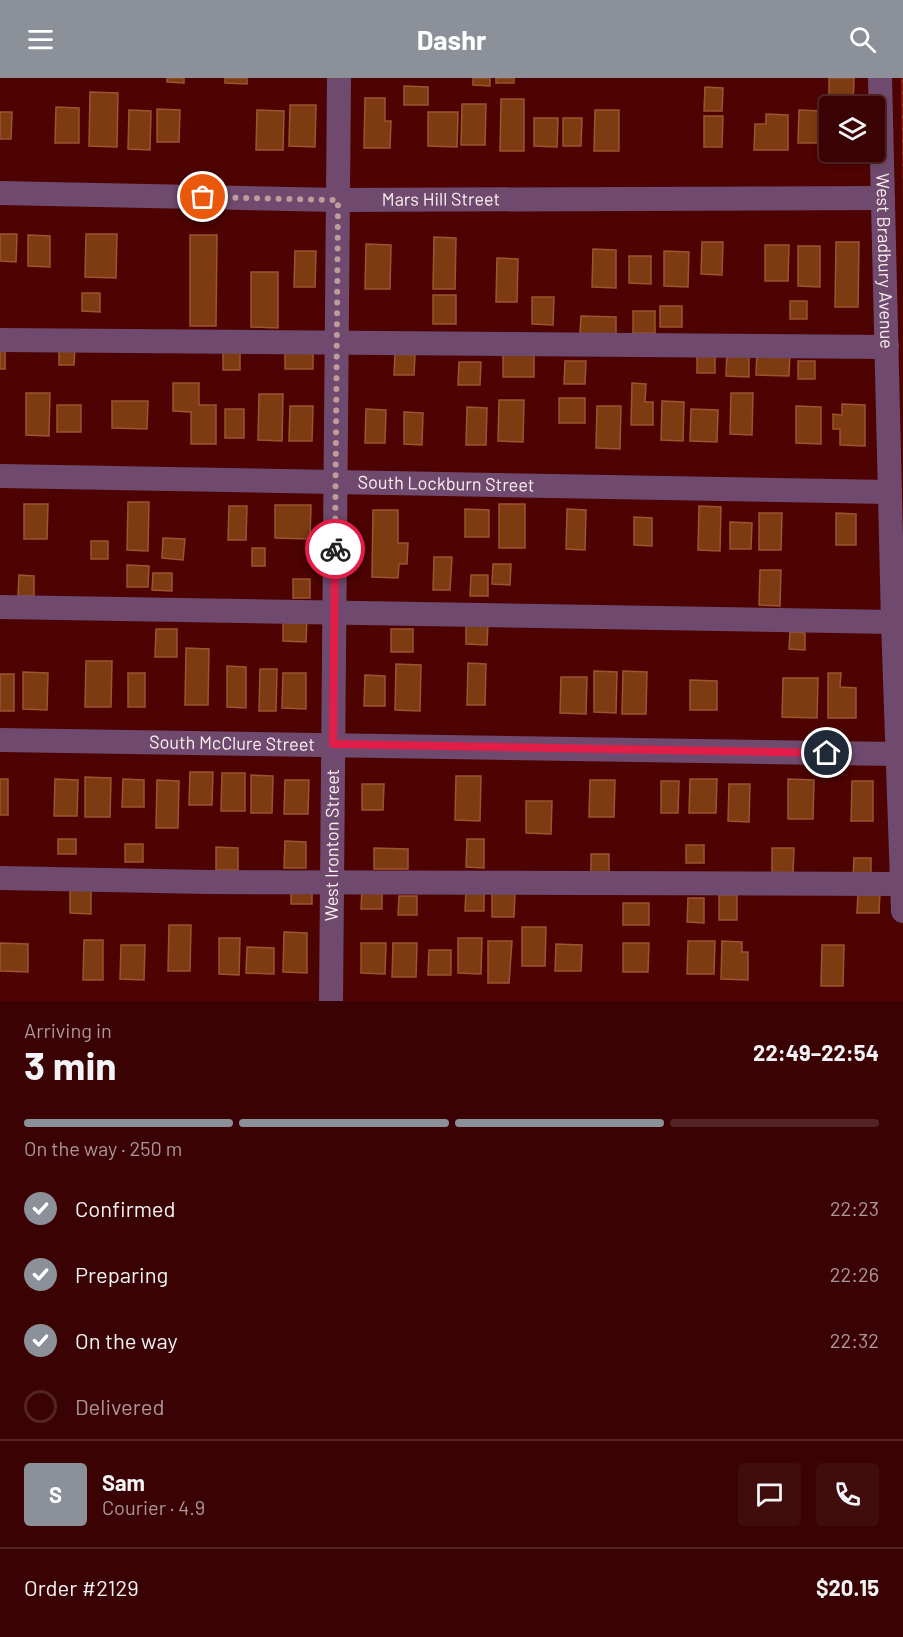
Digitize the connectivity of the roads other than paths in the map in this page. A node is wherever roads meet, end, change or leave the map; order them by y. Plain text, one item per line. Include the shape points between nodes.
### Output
1 (339, 78) edge
2 (880, 78) edge
3 (0, 193) edge
4 (883, 198) junction
5 (338, 200) junction
6 (0, 340) edge
7 (337, 342) junction
8 (887, 347) junction
9 (0, 476) edge
10 (335, 482) junction
11 (890, 492) junction
12 (0, 607) edge
13 (334, 612) junction
14 (893, 622) junction
15 (0, 740) edge
16 (333, 744) junction
17 (897, 754) junction
18 (0, 878) edge
19 (332, 882) junction
20 (902, 884) edge
21 (903, 911) edge
22 (331, 1001) edge

1 - 5 street, West Ironton Street
2 - 4 street, West Bradbury Avenue
3 - 5 street, Mars Hill Street
4 - 5 street, Mars Hill Street
4 - 8 street, West Bradbury Avenue
5 - 7 street, West Ironton Street
6 - 7 street
7 - 8 street
7 - 10 street, West Ironton Street
8 - 11 street, West Bradbury Avenue
9 - 10 street, South Lockburn Street
10 - 11 street, South Lockburn Street
10 - 13 street, West Ironton Street
11 - 14 street, West Bradbury Avenue
12 - 13 street
13 - 14 street
13 - 16 street, West Ironton Street
14 - 17 street, West Bradbury Avenue
15 - 16 street, South McClure Street
16 - 17 street, South McClure Street
16 - 19 street, West Ironton Street
17 - 20 street, West Bradbury Avenue
18 - 19 street
19 - 20 street
19 - 22 street, West Ironton Street
20 - 21 street, West Bradbury Avenue

